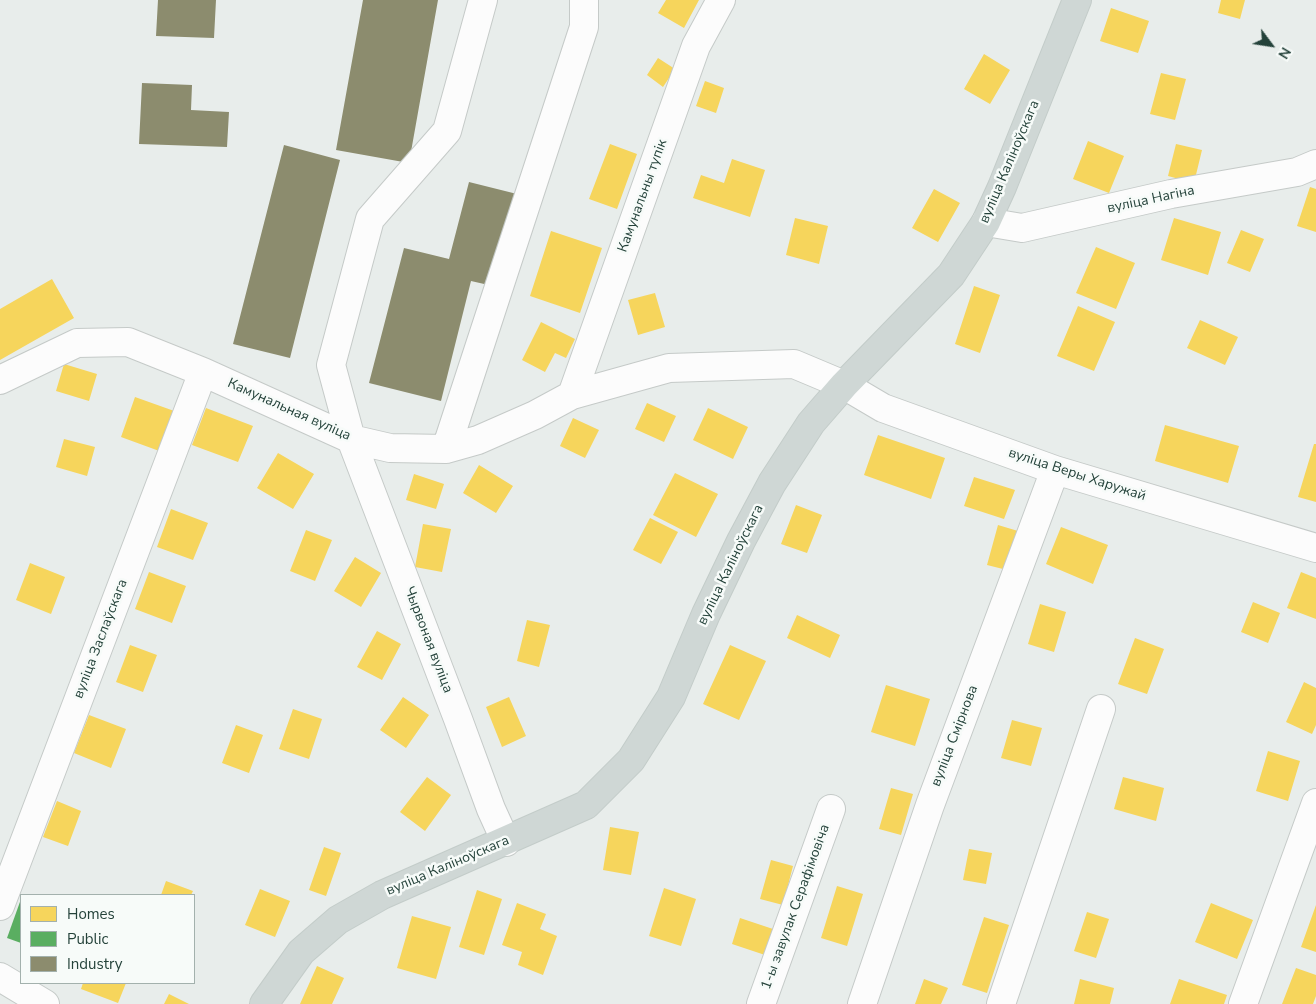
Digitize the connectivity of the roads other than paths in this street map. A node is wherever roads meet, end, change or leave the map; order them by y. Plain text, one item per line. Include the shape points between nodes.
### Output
1 (483, 0) edge
2 (584, 0) edge
3 (721, 0) edge
4 (1077, 0) edge
5 (1316, 164) edge
6 (986, 222) junction
7 (203, 372) junction
8 (0, 380) edge
9 (844, 385) junction
10 (572, 395) junction
11 (351, 439) junction
12 (446, 449) junction
13 (1055, 470) junction
14 (1316, 548) edge
15 (1101, 709) dead end
16 (1316, 803) edge
17 (831, 809) dead end
18 (506, 842) junction
19 (0, 906) edge
20 (0, 977) edge
21 (45, 1004) edge
22 (264, 1004) edge
23 (761, 1004) edge
24 (862, 1004) edge
25 (1001, 1004) edge
26 (1243, 1004) edge

1 - 11 street, Чырвоная вуліца via 447,131 370,219 330,365
2 - 12 street via 584,27
3 - 10 street, Камунальны тупік via 696,46
4 - 6 main road, вуліца Каліноўскага
5 - 6 street, вуліца Нагіна via 1297,172 1171,194 1022,228
6 - 9 main road, вуліца Каліноўскага via 950,275
7 - 8 street, Камунальная вуліца via 128,342 77,343
7 - 11 street, Камунальная вуліца
7 - 19 street, вуліца Заслаўскага
9 - 10 street, Камунальная вуліца via 794,364 736,365 669,368
9 - 13 street, вуліца Веры Харужай via 883,408
9 - 18 main road, вуліца Каліноўскага via 811,423 772,483 706,614 671,697 632,760 586,806
10 - 12 street, Камунальная вуліца via 478,440
11 - 12 street, Камунальная вуліца via 390,448
11 - 18 street, Чырвоная вуліца
13 - 14 street, вуліца Веры Харужай
13 - 24 street, вуліца Смірнова via 930,805
15 - 25 street
16 - 26 street
17 - 23 street, 1-ы завулак Серафімовіча
18 - 22 main road, вуліца Каліноўскага via 382,895 338,920 301,952
20 - 21 street

